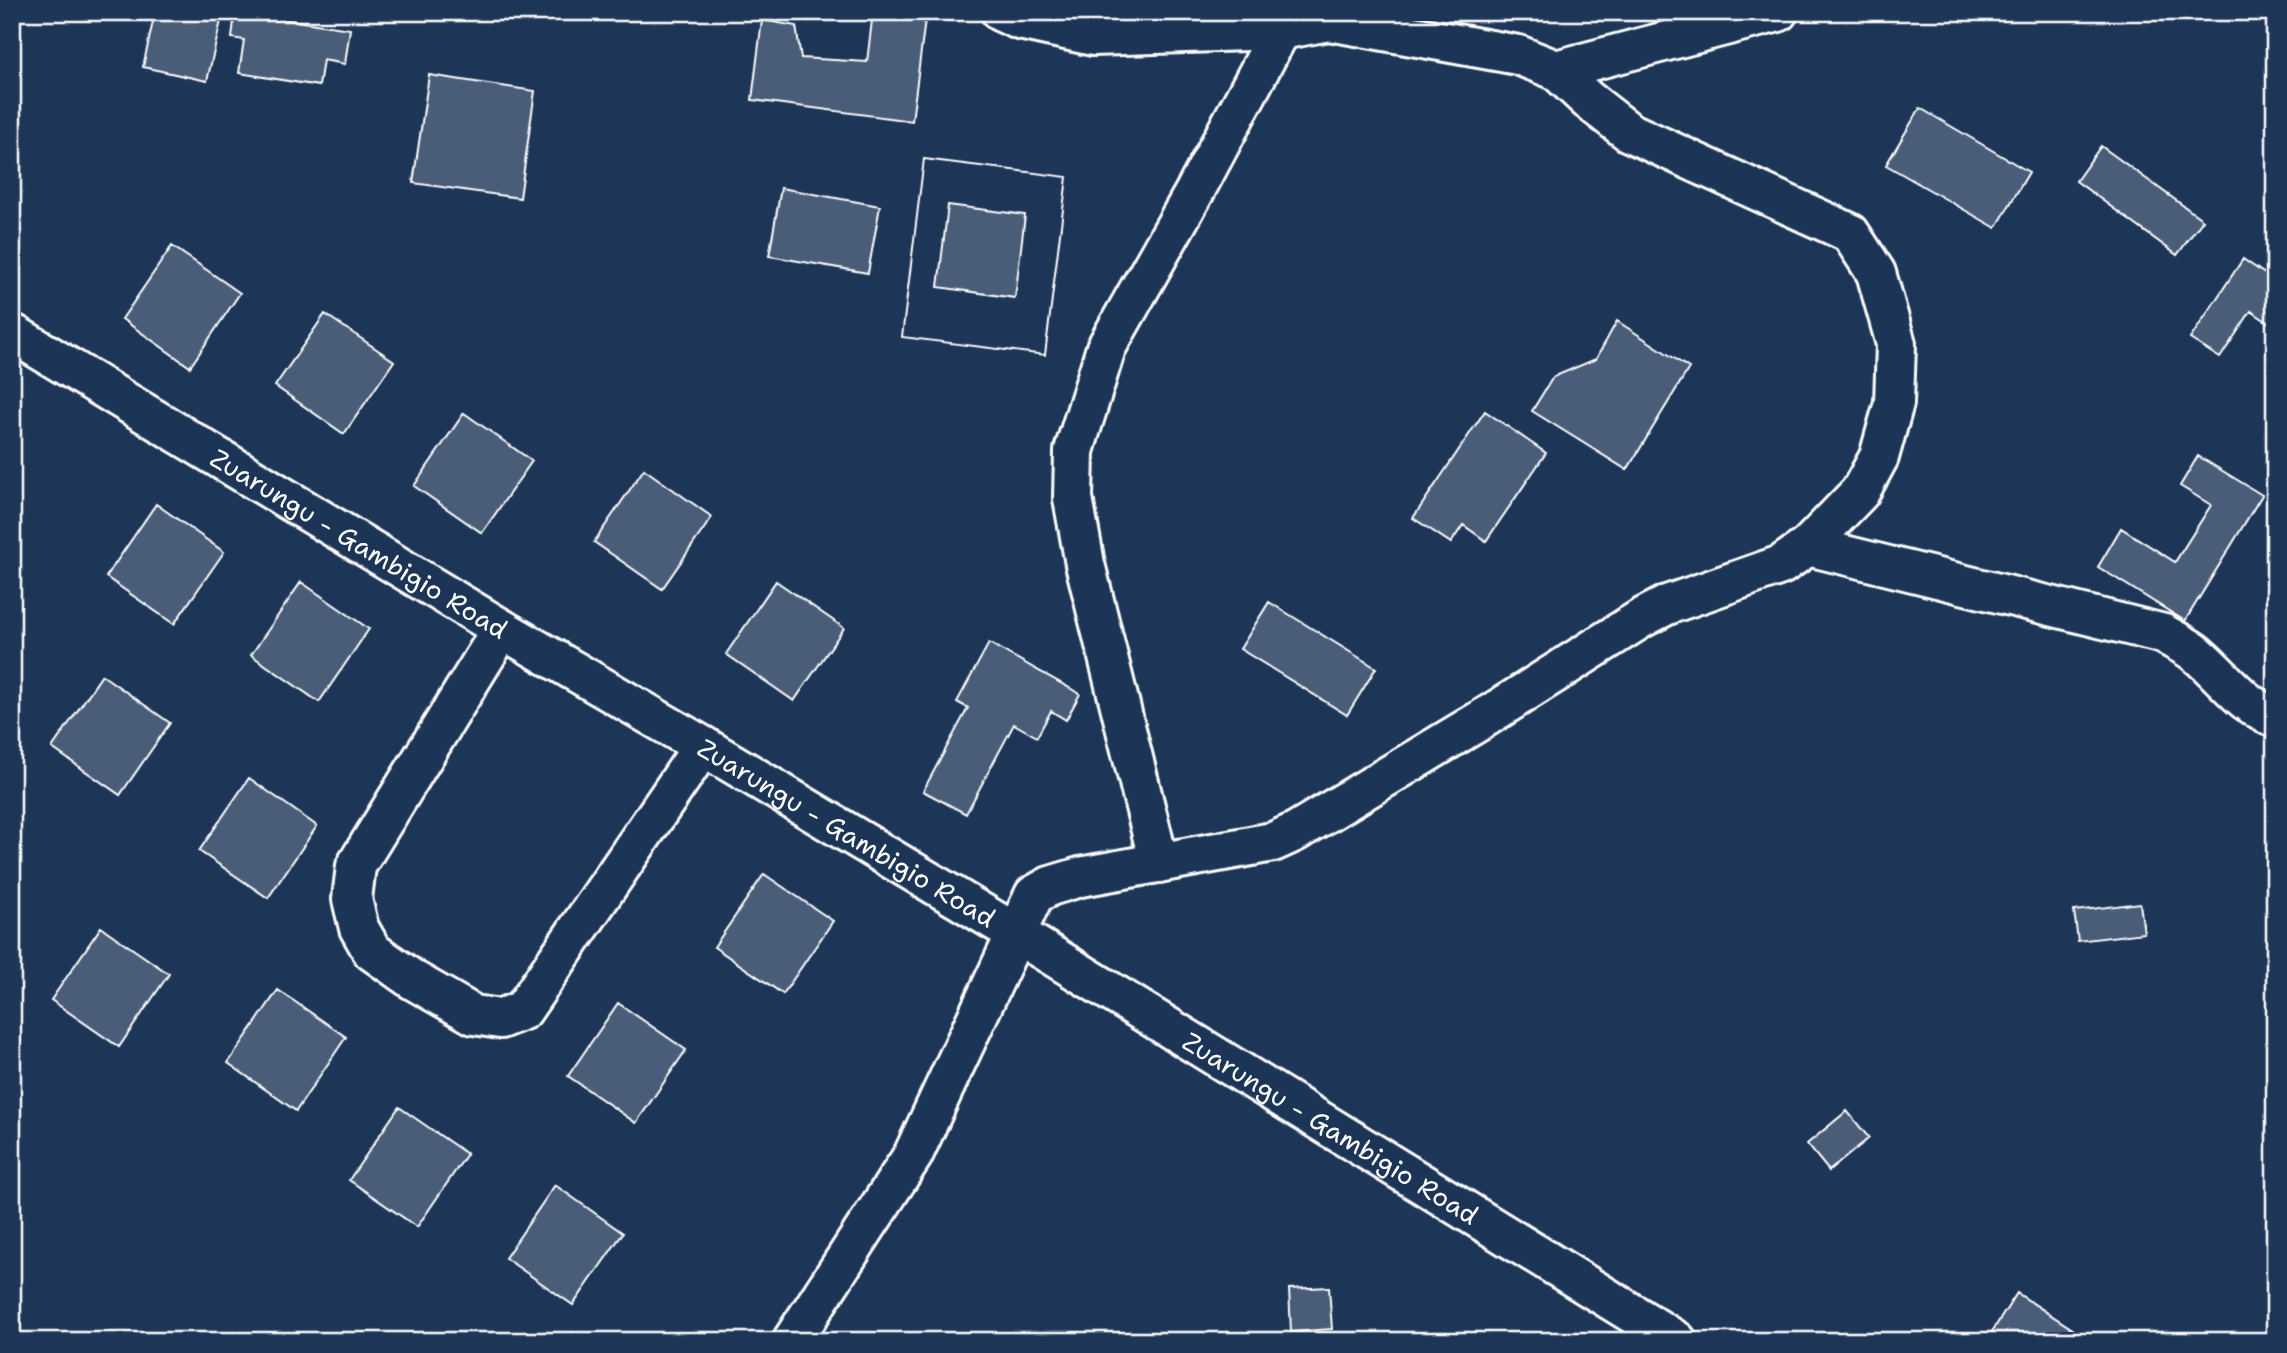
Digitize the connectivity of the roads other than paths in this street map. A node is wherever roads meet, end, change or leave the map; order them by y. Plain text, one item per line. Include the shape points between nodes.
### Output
1 (1001, 12) edge
2 (1778, 12) edge
3 (1330, 16) edge
4 (1735, 18) edge
5 (1280, 30) junction
6 (1556, 70) junction
7 (12, 333) edge
8 (1808, 546) junction
9 (502, 629) junction
10 (2275, 718) edge
11 (703, 746) junction
12 (1159, 863) junction
13 (1017, 934) junction
14 (792, 1341) edge
15 (1677, 1341) edge

1 - 5 street via 1093,36
2 - 4 street
3 - 5 street
3 - 6 street via 1518,55
4 - 6 street
5 - 12 street via 1106,348 1074,451 1073,498 1085,564
6 - 8 street via 1629,132 1850,233 1876,272 1896,344 1894,403 1879,457 1860,492
7 - 9 street, Zuarungu - Gambigio Road
8 - 10 street via 2164,634 2196,653 2240,696
8 - 12 street via 1781,565 1642,618 1284,837
9 - 11 street, Zuarungu - Gambigio Road
9 - 11 street via 356,866 352,899 359,928 372,951 413,980 474,1014 500,1019 523,1010
11 - 13 street, Zuarungu - Gambigio Road
12 - 13 street via 1050,886 1034,895
13 - 14 street via 913,1155
13 - 15 street, Zuarungu - Gambigio Road

